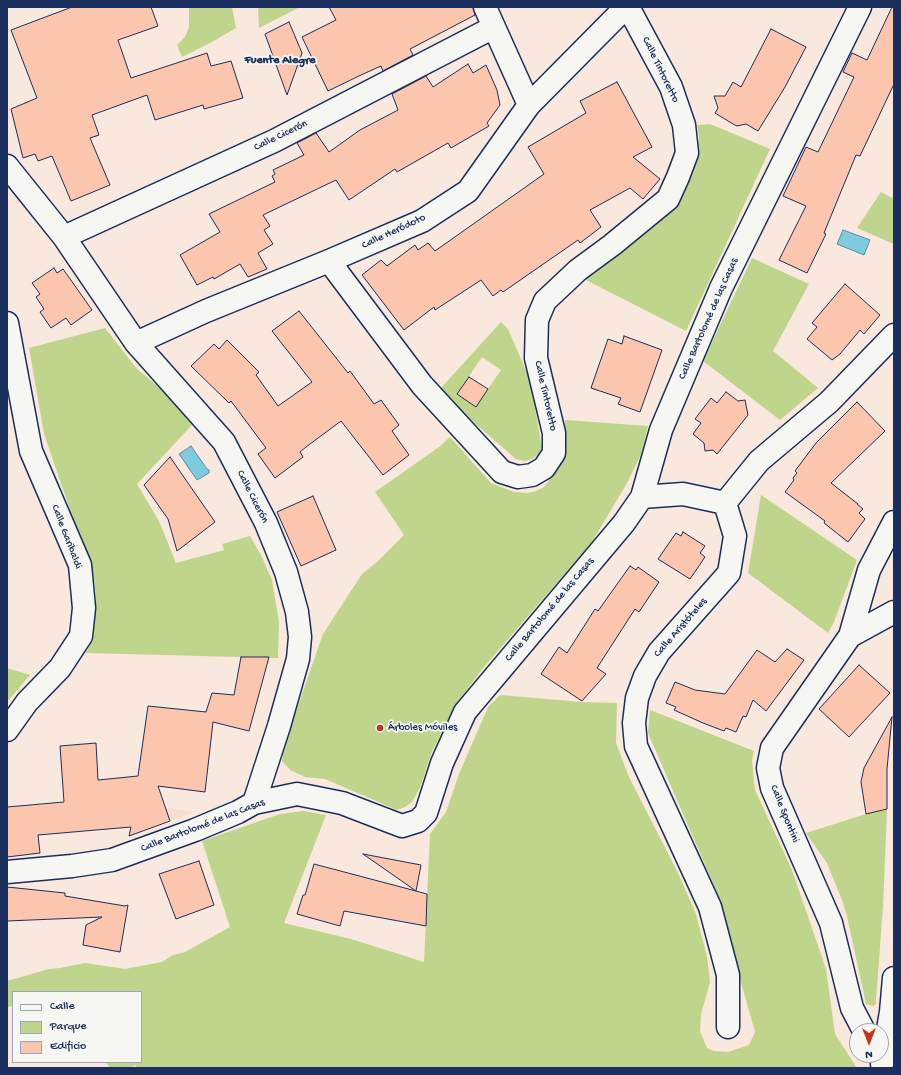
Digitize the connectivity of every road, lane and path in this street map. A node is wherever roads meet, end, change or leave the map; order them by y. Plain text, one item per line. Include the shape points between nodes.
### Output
1 (485, 7) edge
2 (627, 7) edge
3 (860, 7) edge
4 (494, 27) junction
5 (529, 105) junction
6 (7, 166) edge
7 (64, 237) junction
8 (329, 261) junction
9 (7, 324) edge
10 (894, 335) edge
11 (136, 343) junction
12 (642, 497) junction
13 (725, 503) junction
14 (894, 522) edge
15 (894, 612) edge
16 (850, 636) junction
17 (7, 730) edge
18 (254, 803) junction
19 (7, 872) edge
20 (894, 978) edge
21 (860, 1023) edge
22 (888, 1023) edge
23 (728, 1026) dead end

1 - 4 street
2 - 5 street, Calle Heródoto
2 - 8 street, Calle Tintoretto via 671,87 684,125 687,153 668,199 578,270 545,301 537,320 536,358 554,433 554,453 544,468 518,477 502,472 422,385
3 - 12 street, Calle Bartolomé de las Casas via 721,288 661,430
4 - 5 street
4 - 7 street, Calle Cicerón via 274,141
5 - 8 street, Calle Heródoto via 468,191 422,221
6 - 7 street, Calle Cicerón
7 - 11 street, Calle Cicerón
8 - 11 street, Calle Heródoto via 206,311
9 - 17 street, Calle Garibaldi via 31,451 80,565 84,608 81,636 60,668 27,702
10 - 13 street via 829,402 759,461
11 - 18 street, Calle Cicerón via 224,442 266,524 286,572 297,612 300,637 298,659
12 - 13 street via 683,494
12 - 18 street, Calle Bartolomé de las Casas via 624,523 465,712 442,763 426,813 418,822 402,826 342,803 297,794
13 - 23 street, Calle Aristóteles via 735,536 730,573 658,652 637,698 634,723 636,746 710,907 728,975
14 - 16 street, Calle Spontini via 869,570
15 - 16 street
16 - 21 street, Calle Spontini via 772,748 768,768 772,788 831,923 852,1008
18 - 19 street, Calle Bartolomé de las Casas via 196,830 112,860
20 - 22 street

